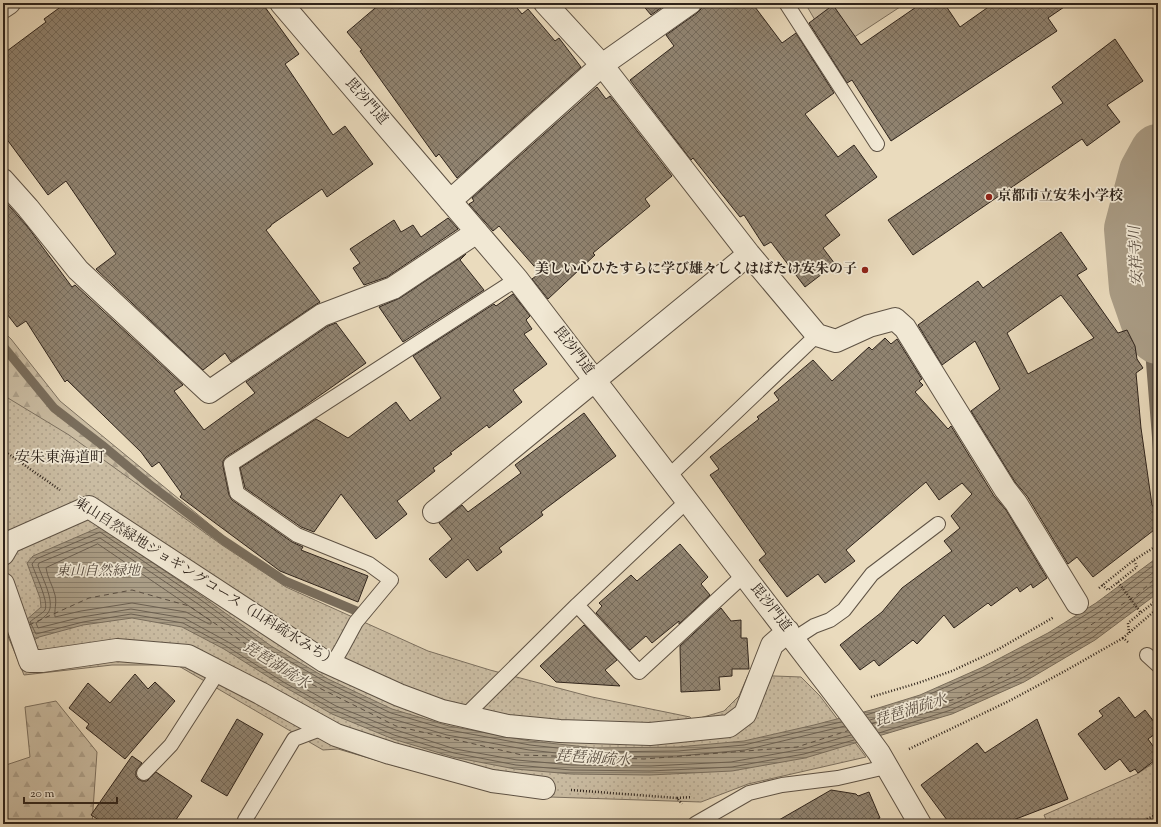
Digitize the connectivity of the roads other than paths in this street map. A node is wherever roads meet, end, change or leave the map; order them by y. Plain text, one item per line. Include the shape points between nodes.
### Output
1 (9, 3) edge
2 (281, 3) edge
3 (546, 3) edge
4 (690, 3) edge
5 (786, 3) edge
6 (3, 7) edge
7 (602, 66) junction
8 (876, 144) dead end
9 (3, 180) edge
10 (450, 200) junction
11 (478, 232) junction
12 (749, 254) junction
13 (517, 279) junction
14 (817, 335) junction
15 (595, 380) junction
16 (669, 476) junction
17 (687, 501) junction
18 (434, 512) dead end
19 (938, 524) dead end
20 (3, 554) edge
21 (744, 575) junction
22 (3, 584) edge
23 (1077, 603) road end
24 (577, 605) junction
25 (791, 635) junction
26 (1147, 655) dead end
27 (332, 665) junction
28 (1158, 665) edge
29 (218, 672) junction
30 (465, 716) junction
31 (323, 728) junction
32 (883, 760) junction
33 (144, 773) dead end
34 (544, 788) road end
35 (245, 820) dead end
36 (695, 824) edge
37 (920, 824) edge

1 - 6 street
2 - 10 street, 毘沙門道
3 - 7 street
4 - 7 street
5 - 8 lane
7 - 10 street
7 - 12 street
9 - 11 street via 78,270 209,392 322,315 393,288
10 - 11 street, 毘沙門道
11 - 13 street, 毘沙門道
12 - 14 street
12 - 15 street
13 - 15 street, 毘沙門道
13 - 27 lane via 231,464 237,493 296,535 369,564 391,580 356,622
14 - 16 lane
14 - 23 street via 836,341 869,326 895,319 905,328
15 - 16 street, 毘沙門道
15 - 18 street
16 - 17 street, 毘沙門道
17 - 21 street, 毘沙門道
17 - 24 lane
19 - 25 lane via 872,574 844,610 830,620
20 - 27 street, 東山自然緑地ジョギングコース（山科疏水みち） via 10,542 90,507
21 - 24 lane via 639,672
21 - 25 street, 毘沙門道
22 - 29 street via 30,661 117,650 188,656
24 - 30 lane
25 - 30 street, 東山自然緑地ジョギングコース（山科疏水みち） via 772,645 745,714 729,726 650,734 560,731 508,726
25 - 32 street, 毘沙門道
26 - 28 lane
27 - 30 street, 東山自然緑地ジョギングコース（山科疏水みち） via 399,695 442,711
29 - 31 street
29 - 33 lane via 171,745
31 - 34 street via 336,735 390,753 492,781
31 - 35 lane via 294,738
32 - 36 lane via 838,778 782,785 749,793
32 - 37 street, 毘沙門道

